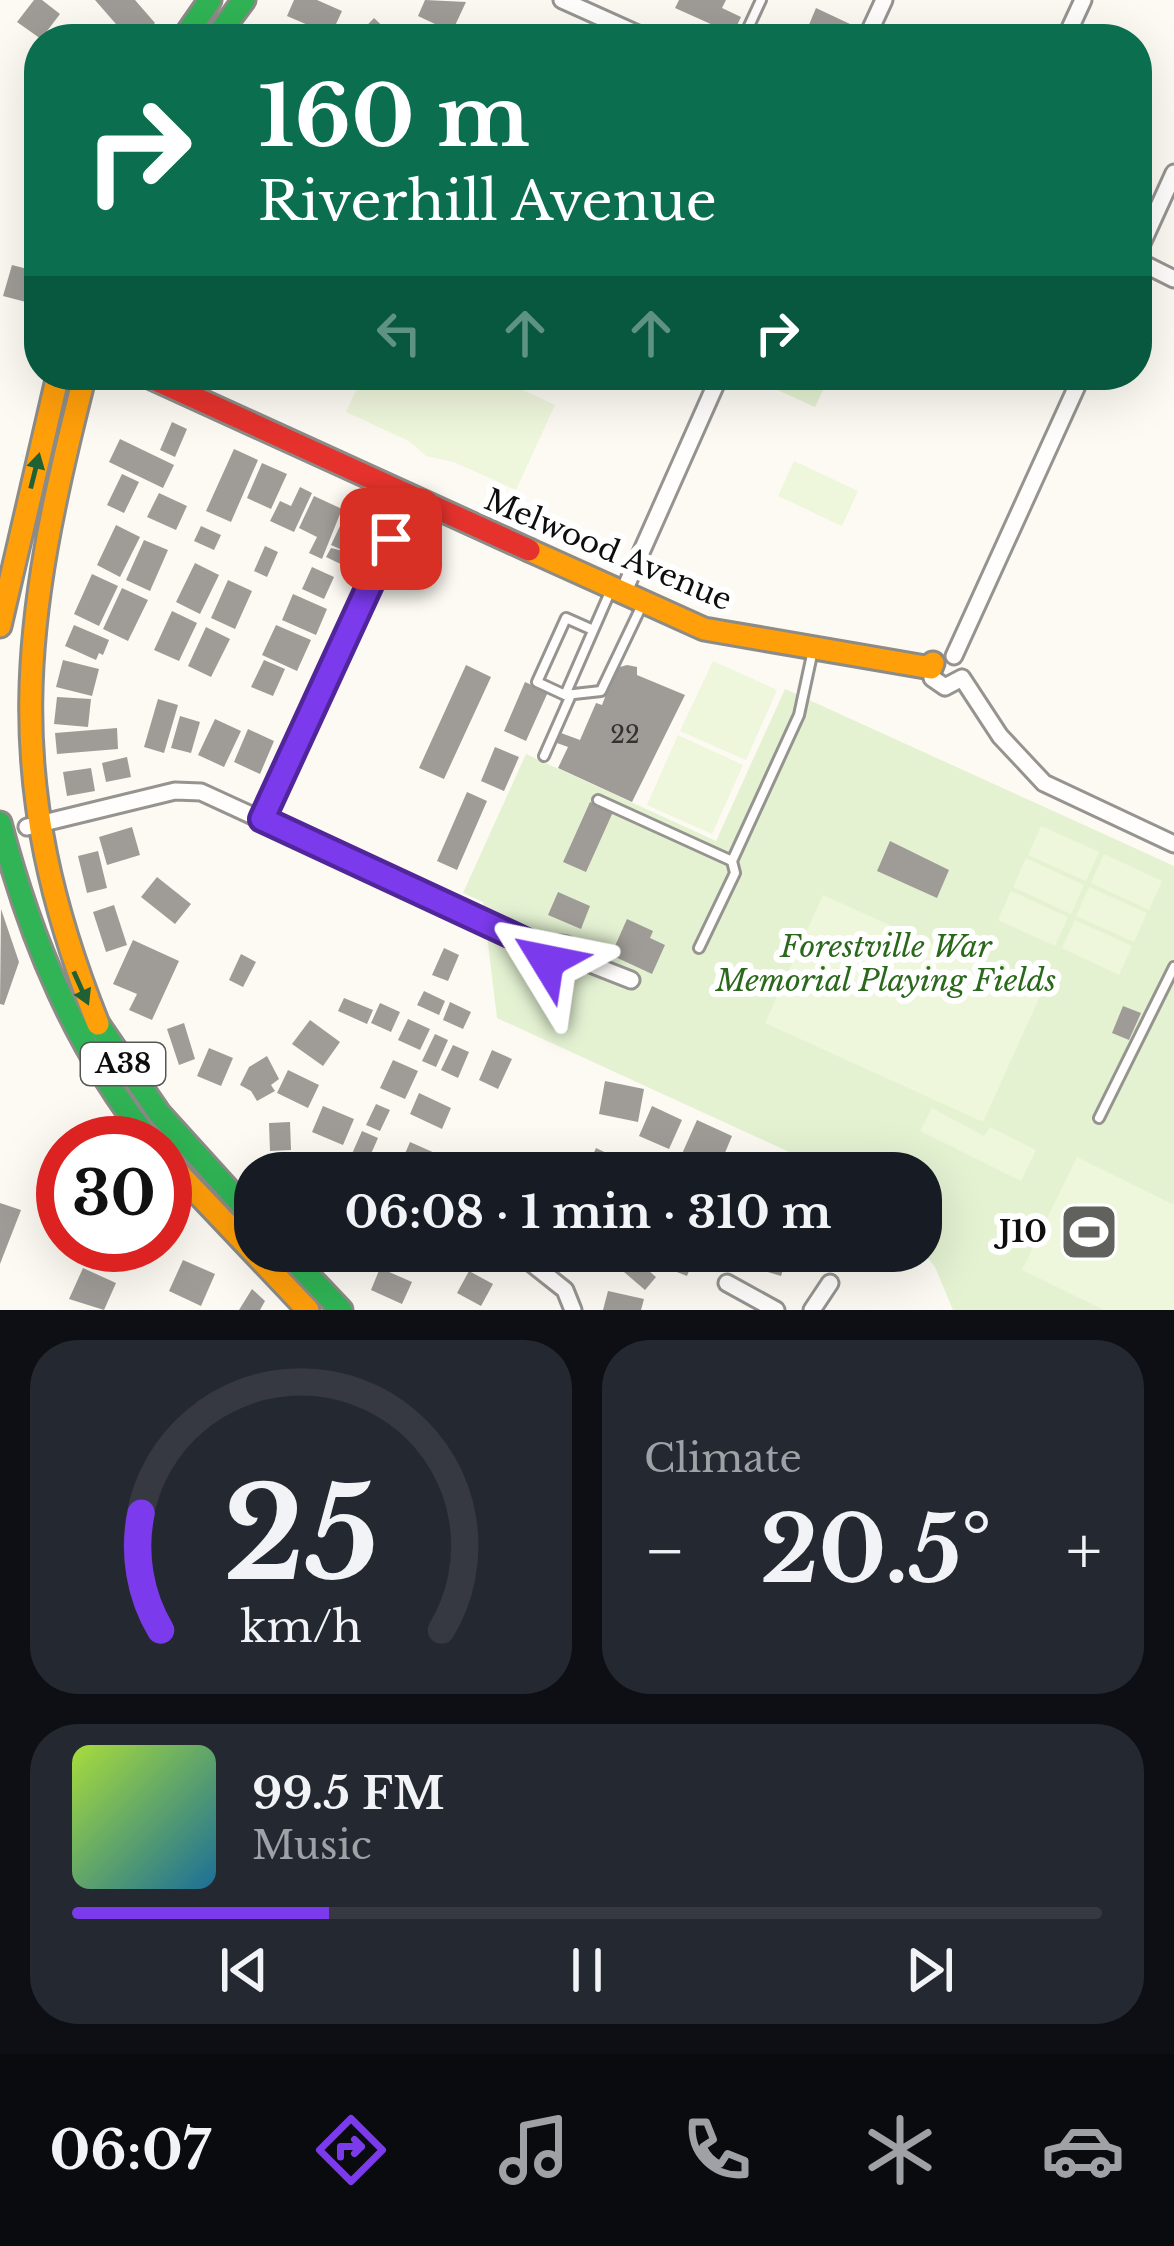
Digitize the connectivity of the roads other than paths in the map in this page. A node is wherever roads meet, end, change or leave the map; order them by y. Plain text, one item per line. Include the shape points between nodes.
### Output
1 (562, 0) edge
2 (616, 24) edge
3 (1174, 173) edge
4 (1152, 219) edge
5 (55, 390) edge
6 (82, 390) edge
7 (179, 390) edge
8 (714, 390) edge
9 (1075, 390) edge
10 (411, 496) junction
11 (626, 594) junction
12 (0, 626) edge
13 (593, 630) junction
14 (814, 648) junction
15 (939, 662) junction
16 (962, 678) junction
17 (568, 695) junction
18 (544, 756) dead end
19 (598, 800) dead end
20 (262, 819) junction
21 (27, 827) junction
22 (1, 830) edge
23 (1174, 844) edge
24 (732, 861) junction
25 (699, 948) dead end
26 (1174, 967) edge
27 (631, 980) dead end
28 (134, 1116) edge
29 (1099, 1118) dead end
30 (192, 1188) edge
31 (234, 1197) edge
32 (305, 1272) edge
33 (542, 1272) edge
34 (830, 1282) dead end
35 (728, 1283) dead end
36 (308, 1310) edge
37 (341, 1310) edge
38 (573, 1310) edge
39 (776, 1310) edge
40 (812, 1310) edge

1 - 2 street
3 - 4 street
12 -> 5 main road
6 - 21 main road, A38 via 22,645 17,738
7 - 10 main road, Melwood Avenue
8 - 11 street
9 - 15 street
10 - 11 main road, Melwood Avenue
10 - 20 street
11 - 13 lane
11 - 14 main road, Melwood Avenue via 715,632
11 - 17 lane via 601,692
13 - 17 lane
13 - 17 lane via 566,618 537,682
14 - 15 main road, Melwood Avenue
14 - 24 lane via 799,715
15 - 16 street via 963,668
15 - 16 street via 932,678 944,687
16 - 23 street via 1025,769
17 - 18 lane
19 - 24 lane
20 - 21 street via 187,790
20 - 27 street via 548,952 564,944 575,958
21 - 22 main road
21 -> 31 main road, A38 via 86,1001 161,1117
22 - 28 main road, A38 via 22,911 60,1004
24 - 25 lane via 735,873
26 - 29 lane
30 - 36 main road
32 - 37 main road
33 - 38 street via 565,1290
34 - 40 street
35 - 39 street

